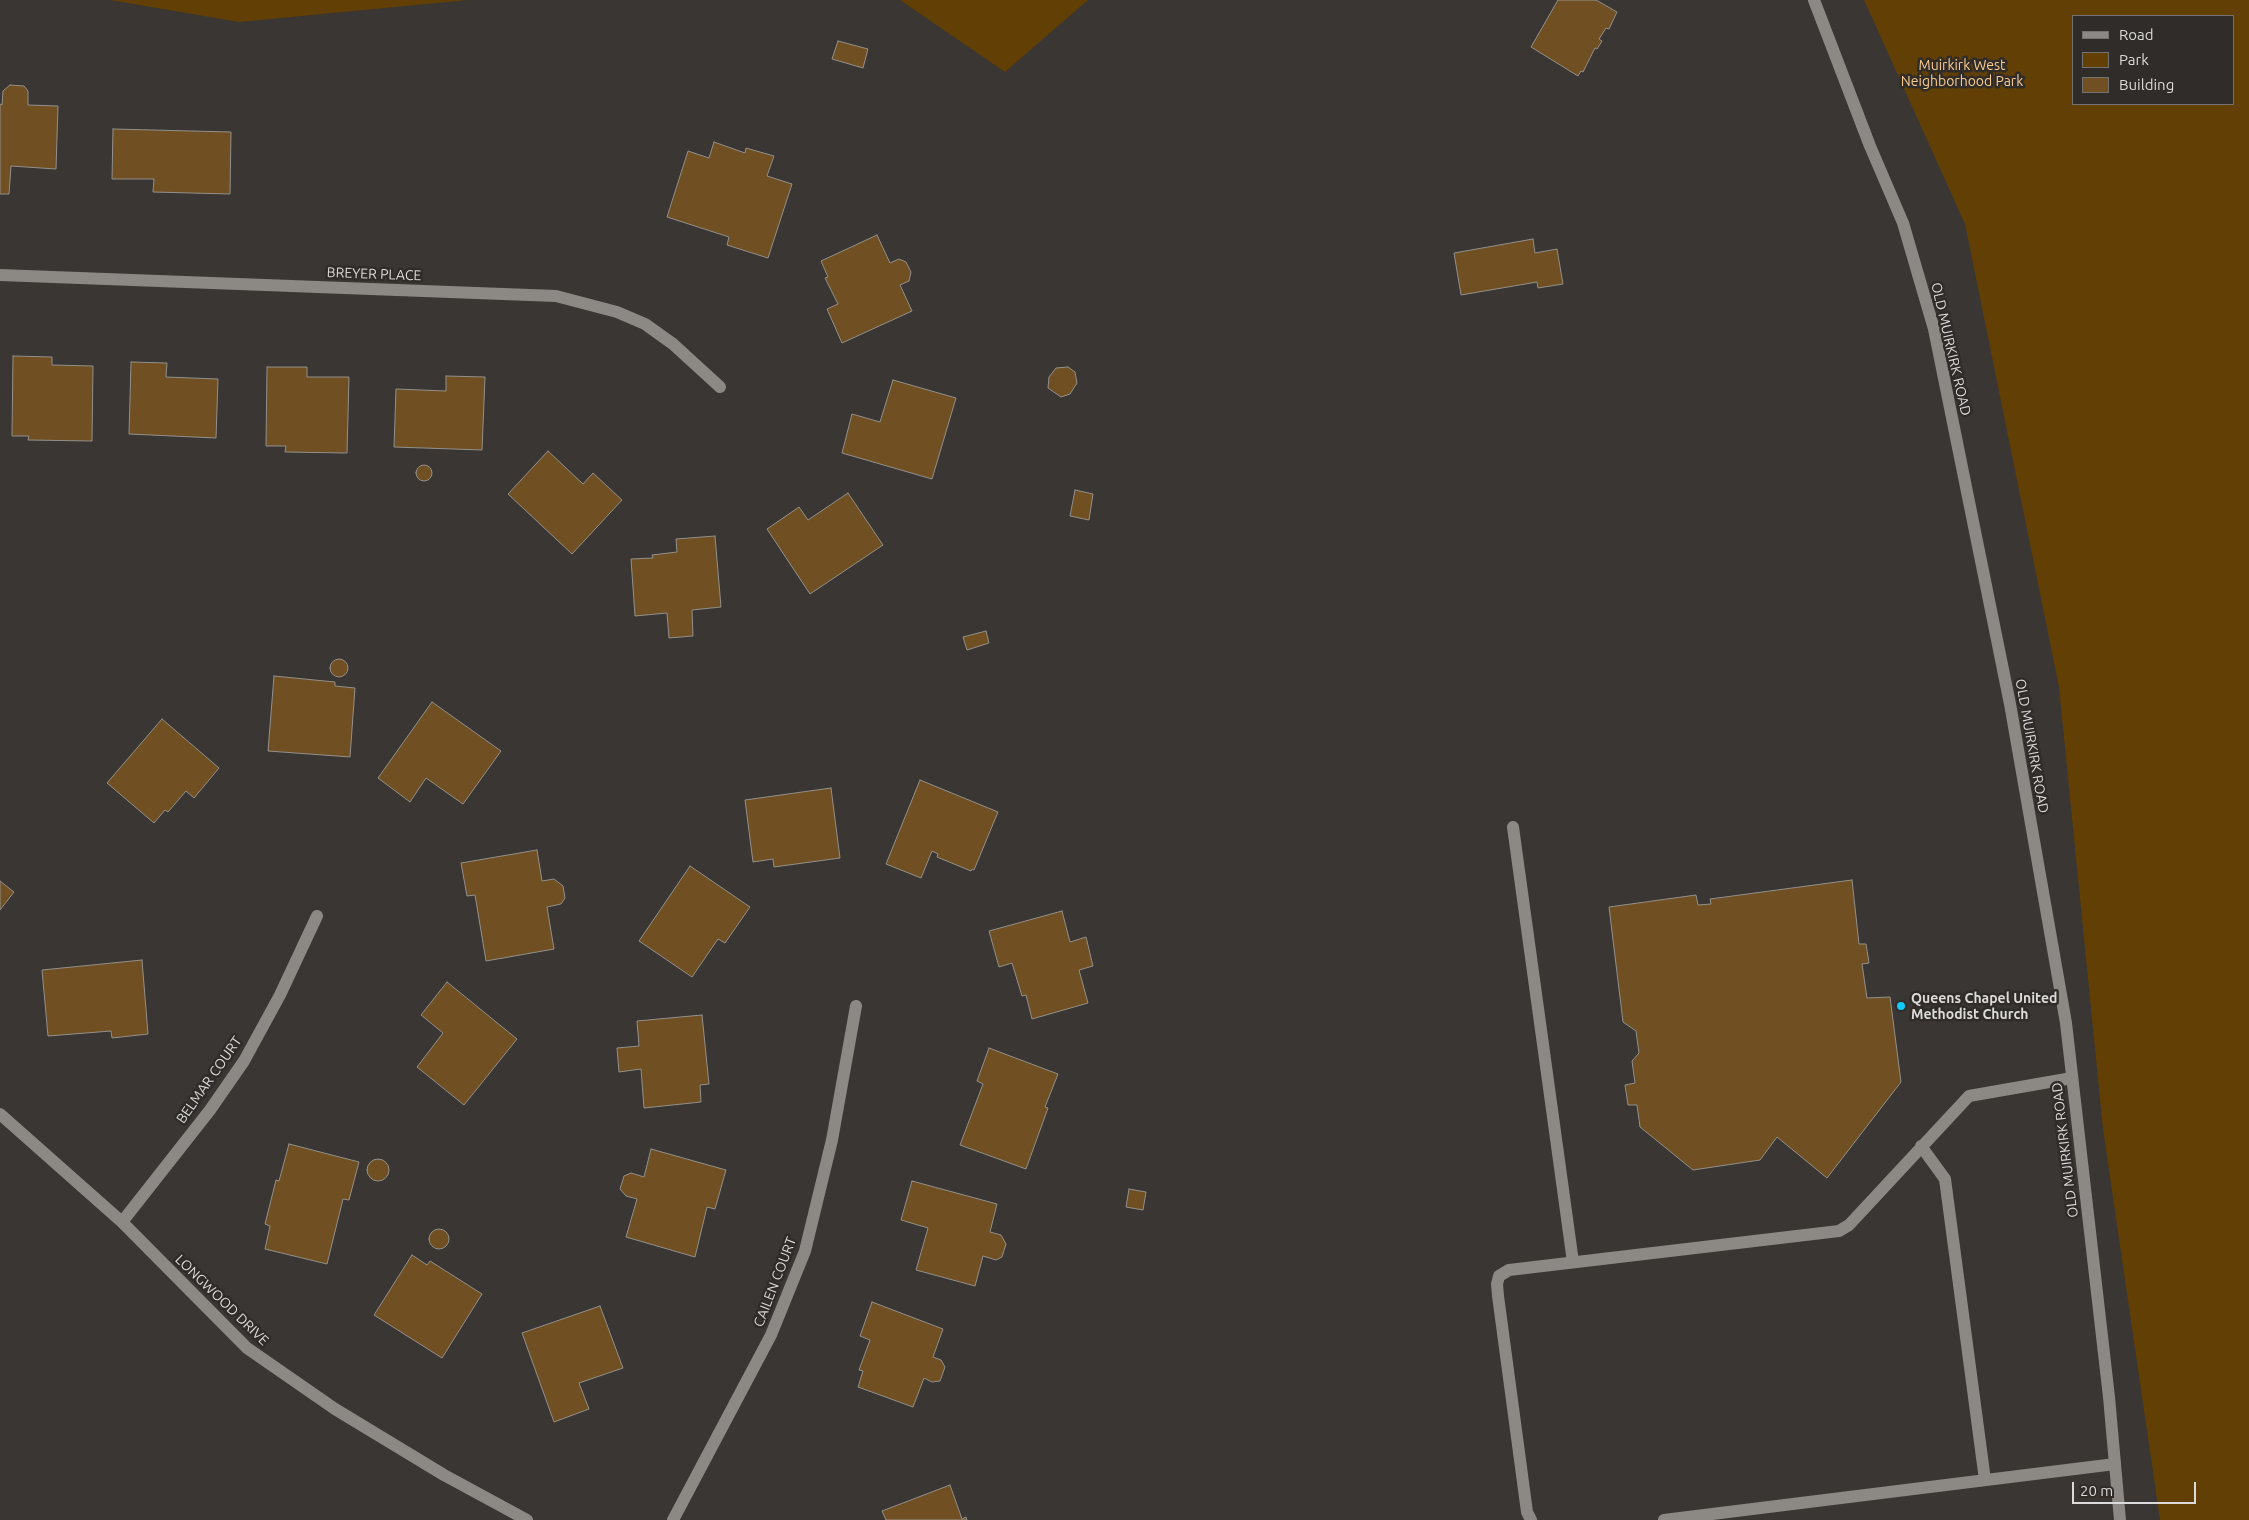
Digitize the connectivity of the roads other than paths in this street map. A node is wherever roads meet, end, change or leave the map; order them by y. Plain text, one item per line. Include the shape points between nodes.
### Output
1 (1814, 0) edge
2 (0, 275) edge
3 (720, 387) dead end
4 (1513, 827) dead end
5 (316, 916) dead end
6 (856, 1006) dead end
7 (2072, 1078) junction
8 (0, 1114) edge
9 (1921, 1146) junction
10 (122, 1222) junction
11 (1573, 1262) junction
12 (2115, 1464) junction
13 (1985, 1480) junction
14 (527, 1520) edge
15 (673, 1520) edge
16 (1531, 1520) edge
17 (1664, 1520) edge
18 (2120, 1520) edge

1 - 7 street, OLD MUIRKIRK ROAD via 1903,223 1934,329 2010,704 2066,1023
2 - 3 street, BREYER PLACE via 556,296 617,312 645,324
4 - 11 street
5 - 10 street, BELMAR COURT via 280,995 244,1061
6 - 15 street, CAILEN COURT via 832,1140 805,1251 771,1335
7 - 9 street via 1969,1096
7 - 12 street, OLD MUIRKIRK ROAD
8 - 10 street, LONGWOOD DRIVE
9 - 11 street via 1849,1225 1839,1231
9 - 13 street via 1945,1179
10 - 14 street, LONGWOOD DRIVE via 247,1348 335,1409 435,1470
11 - 16 street via 1509,1270 1500,1276 1497,1284 1527,1512
12 - 13 street
12 - 18 street, OLD MUIRKIRK ROAD
13 - 17 street

